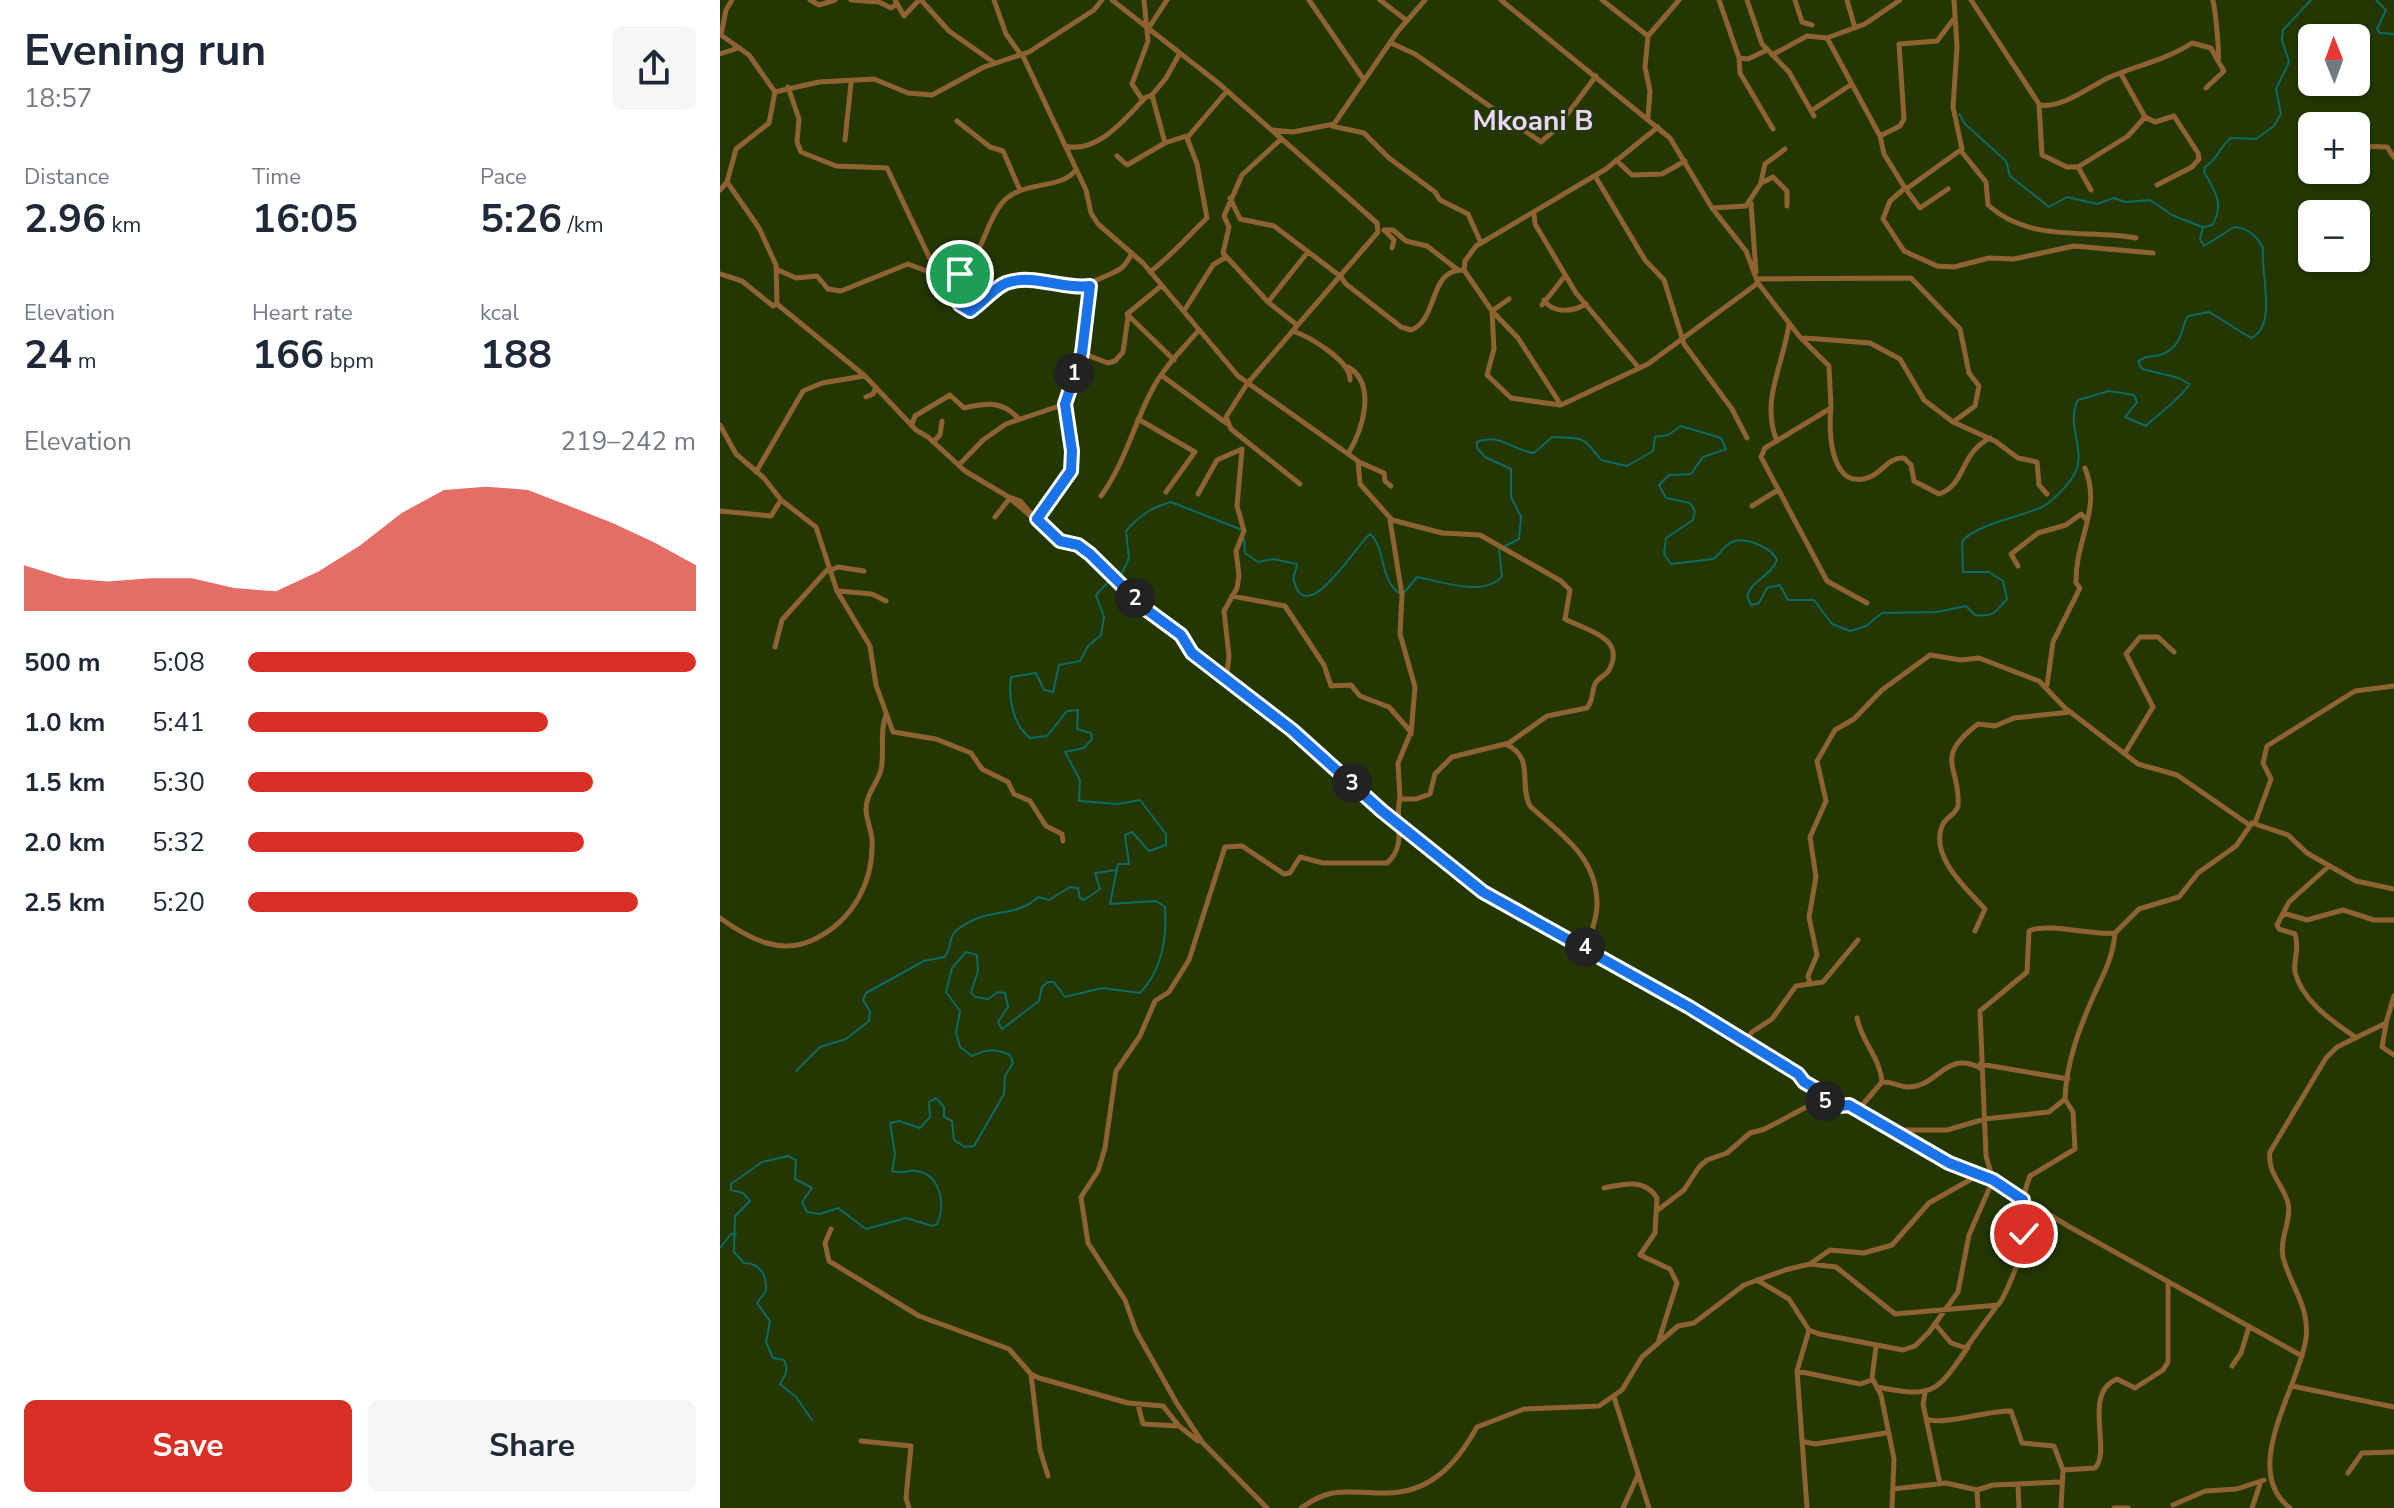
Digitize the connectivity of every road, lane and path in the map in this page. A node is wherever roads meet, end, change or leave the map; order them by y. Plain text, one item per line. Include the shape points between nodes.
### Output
1 (732, 0) edge
2 (811, 0) edge
3 (835, 0) edge
4 (851, 0) edge
5 (920, 0) edge
6 (994, 0) edge
7 (1102, 0) edge
8 (1112, 0) edge
9 (1144, 0) edge
10 (1167, 0) edge
11 (1309, 0) edge
12 (1380, 0) edge
13 (1425, 0) edge
14 (1501, 0) edge
15 (1602, 0) edge
16 (1679, 0) edge
17 (1719, 0) edge
18 (1747, 0) edge
19 (1795, 0) edge
20 (1847, 0) edge
21 (1900, 0) edge
22 (1954, 0) edge
23 (1971, 0) edge
24 (867, 1) edge
25 (2213, 1) edge
26 (896, 2) edge
27 (1954, 18) junction
28 (1406, 20) junction
29 (1812, 25) dead end
30 (1149, 27) junction
31 (1855, 28) junction
32 (721, 29) edge
33 (1648, 36) junction
34 (1827, 38) junction
35 (1391, 43) junction
36 (738, 48) junction
37 (1770, 52) junction
38 (1180, 53) junction
39 (720, 54) edge
40 (1022, 55) junction
41 (1739, 58) junction
42 (2218, 61) junction
43 (994, 63) junction
44 (2121, 74) junction
45 (1596, 76) junction
46 (1364, 80) junction
47 (851, 83) junction
48 (1852, 84) junction
49 (788, 87) junction
50 (2206, 88) dead end
51 (1227, 91) junction
52 (775, 92) junction
53 (1152, 95) junction
54 (1144, 99) junction
55 (2039, 104) junction
56 (2145, 117) junction
57 (1648, 118) junction
58 (957, 121) dead end
59 (1331, 126) junction
60 (1658, 127) junction
61 (1773, 129) dead end
62 (1271, 130) junction
63 (1187, 136) junction
64 (1880, 136) junction
65 (1281, 138) junction
66 (845, 140) dead end
67 (1165, 143) junction
68 (1064, 146) junction
69 (2370, 146) edge
70 (1785, 149) dead end
71 (1961, 151) junction
72 (1117, 156) dead end
73 (2394, 157) edge
74 (1616, 160) junction
75 (1685, 161) junction
76 (2078, 167) junction
77 (1075, 171) junction
78 (1595, 176) junction
79 (727, 182) junction
80 (1761, 183) junction
81 (2157, 185) dead end
82 (1905, 188) junction
83 (1948, 189) dead end
84 (720, 190) edge
85 (1020, 190) junction
86 (2091, 190) dead end
87 (1230, 198) junction
88 (1751, 201) junction
89 (1787, 206) dead end
90 (1712, 208) junction
91 (1534, 213) junction
92 (1382, 229) junction
93 (2136, 238) dead end
94 (1481, 243) junction
95 (1392, 248) dead end
96 (1308, 252) junction
97 (1132, 253) junction
98 (2153, 253) dead end
99 (1226, 257) junction
100 (778, 270) junction
101 (1461, 270) junction
102 (1150, 272) junction
103 (720, 274) edge
104 (940, 276) junction
105 (1340, 276) junction
106 (1565, 276) junction
107 (1757, 278) junction
108 (1090, 286) junction
109 (1160, 287) junction
110 (1509, 299) dead end
111 (1268, 302) junction
112 (777, 304) junction
113 (1586, 304) junction
114 (1184, 311) junction
115 (1492, 311) junction
116 (1128, 317) junction
117 (1789, 323) junction
118 (1295, 328) junction
119 (1198, 331) junction
120 (1800, 337) junction
121 (1683, 339) junction
122 (1082, 353) junction
123 (1174, 360) junction
124 (1348, 367) junction
125 (1639, 368) junction
126 (1161, 375) junction
127 (865, 376) junction
128 (1350, 380) dead end
129 (1247, 384) junction
130 (876, 386) junction
131 (866, 397) dead end
132 (1065, 404) junction
133 (1561, 405) junction
134 (1831, 408) junction
135 (1019, 419) junction
136 (1138, 419) junction
137 (942, 421) dead end
138 (1953, 422) junction
139 (1226, 423) junction
140 (720, 425) edge
141 (912, 425) junction
142 (1747, 438) dead end
143 (1990, 438) junction
144 (1244, 440) junction
145 (1777, 441) junction
146 (933, 442) junction
147 (1242, 449) junction
148 (1348, 454) junction
149 (1358, 461) junction
150 (959, 465) junction
151 (2085, 468) dead end
152 (756, 472) junction
153 (1300, 484) dead end
154 (1391, 486) dead end
155 (1778, 490) junction
156 (1166, 492) dead end
157 (1198, 494) dead end
158 (2047, 494) dead end
159 (1101, 496) dead end
160 (1009, 498) junction
161 (781, 500) junction
162 (1752, 506) dead end
163 (720, 511) edge
164 (995, 517) dead end
165 (1036, 518) junction
166 (1390, 519) junction
167 (2087, 520) junction
168 (2018, 566) dead end
169 (828, 570) junction
170 (864, 571) dead end
171 (837, 591) junction
172 (1232, 596) junction
173 (886, 601) dead end
174 (1867, 603) dead end
175 (775, 647) dead end
176 (2174, 652) dead end
177 (1226, 682) junction
178 (2047, 686) junction
179 (2394, 686) edge
180 (2071, 712) junction
181 (886, 715) junction
182 (1411, 734) junction
183 (1505, 744) junction
184 (2125, 753) junction
185 (1400, 799) junction
186 (1400, 822) junction
187 (2252, 823) junction
188 (1063, 841) dead end
189 (2329, 866) junction
190 (2394, 889) edge
191 (2283, 913) junction
192 (720, 918) edge
193 (2394, 920) edge
194 (1975, 931) dead end
195 (2115, 933) junction
196 (1858, 940) dead end
197 (1596, 953) junction
198 (1810, 983) junction
199 (2394, 996) edge
200 (1857, 1018) dead end
201 (2386, 1023) junction
202 (2355, 1037) junction
203 (1745, 1041) junction
204 (2394, 1055) edge
205 (1980, 1066) junction
206 (2068, 1079) junction
207 (1882, 1082) junction
208 (1823, 1098) junction
209 (2065, 1099) junction
210 (1858, 1110) junction
211 (1985, 1119) junction
212 (1896, 1131) junction
213 (1976, 1176) junction
214 (1993, 1180) junction
215 (1604, 1188) dead end
216 (2023, 1200) junction
217 (1658, 1210) junction
218 (831, 1229) dead end
219 (1810, 1264) junction
220 (1757, 1280) junction
221 (2168, 1282) junction
222 (1996, 1306) junction
223 (1946, 1310) junction
224 (1935, 1324) junction
225 (2249, 1327) junction
226 (1809, 1330) junction
227 (1929, 1332) junction
228 (1938, 1332) junction
229 (1657, 1344) junction
230 (1876, 1347) junction
231 (1968, 1347) junction
232 (2302, 1356) junction
233 (2232, 1366) dead end
234 (1797, 1371) junction
235 (1031, 1374) junction
236 (1874, 1384) junction
237 (2292, 1386) junction
238 (1925, 1393) junction
239 (1614, 1397) junction
240 (1138, 1405) junction
241 (2394, 1407) edge
242 (1927, 1419) junction
243 (1179, 1426) junction
244 (1886, 1433) junction
245 (861, 1441) dead end
246 (1805, 1442) junction
247 (1203, 1443) junction
248 (2394, 1452) edge
249 (2063, 1470) junction
250 (2348, 1473) dead end
251 (1639, 1474) junction
252 (1048, 1476) dead end
253 (2060, 1482) junction
254 (1940, 1484) junction
255 (2018, 1485) junction
256 (1893, 1489) junction
257 (1977, 1490) junction
258 (2173, 1505) dead end
259 (1301, 1507) edge
260 (909, 1508) edge
261 (1267, 1508) edge
262 (1623, 1508) edge
263 (1649, 1508) edge
264 (1807, 1508) edge
265 (1892, 1508) edge
266 (1978, 1508) edge
267 (2019, 1508) edge
268 (2061, 1508) edge
269 (2114, 1508) edge
270 (2128, 1508) edge
271 (2252, 1508) edge
272 (2290, 1508) edge

1 - 32 street
2 - 3 street
4 - 24 street
5 - 26 street via 904,16
5 - 43 street via 949,31
6 - 40 street via 1006,34
7 - 40 street
8 - 30 street
9 - 30 street
10 - 30 street
11 - 46 street
12 - 28 street
13 - 28 street
14 - 45 street
15 - 33 street
16 - 33 street
17 - 41 street
18 - 37 street via 1754,28
19 - 29 street via 1802,22
20 - 31 street
21 - 31 street
22 - 27 street
23 - 55 street
24 - 26 street via 891,8
25 - 42 street via 2222,51
27 - 64 street via 1937,41 1899,44 1903,124
27 - 71 street via 1953,107
28 - 35 street
30 - 38 street
30 - 54 street via 1132,84
31 - 34 street
32 - 36 street via 724,41
33 - 57 street
34 - 37 street via 1807,36
34 - 48 street
35 - 45 street via 1415,54 1541,142
35 - 46 street
36 - 39 street
36 - 52 street via 764,72
37 - 41 street
37 - 48 street via 1798,84 1813,114
38 - 51 street
38 - 53 street
40 - 43 street
40 - 68 street
41 - 61 street via 1740,73
42 - 44 street via 2211,48 2192,43
42 - 50 street via 2223,74
43 - 47 street via 932,95 908,93 874,79
44 - 55 street via 2054,104
44 - 56 street
45 - 57 street
46 - 59 street
47 - 49 street
47 - 66 street
48 - 64 street
49 - 52 street
49 - 104 street via 799,119 801,152 836,166 887,168
51 - 62 street
51 - 63 street
52 - 79 street via 769,123 736,149
53 - 54 street
53 - 67 street
54 - 68 street via 1098,141
55 - 76 street via 2042,155
56 - 76 street via 2128,136
56 - 81 street via 2155,122 2174,116 2199,156 2192,167
57 - 60 street
58 - 85 street via 1003,151
59 - 62 street
59 - 94 street via 1364,133 1440,200 1468,214
60 - 74 street
60 - 75 street
62 - 65 street
63 - 67 street
63 - 102 street via 1207,218
64 - 82 street via 1884,154
65 - 87 street via 1242,175
65 - 92 street
67 - 72 street via 1127,165
68 - 77 street
69 - 73 street via 2387,147
70 - 80 street via 1765,164
71 - 82 street
71 - 93 street via 1986,182 1988,205 2002,217 2052,233
74 - 75 street via 1632,175 1662,174
74 - 78 street
75 - 90 street
76 - 86 street
77 - 85 street via 1067,179
77 - 97 street via 1091,213
78 - 91 street
78 - 121 street via 1645,260 1664,280
79 - 84 street
79 - 100 street via 759,228
80 - 88 street
80 - 89 street via 1776,179 1787,191
82 - 83 street via 1920,208
82 - 98 street via 1890,201 1884,223 1904,251 1929,264 1954,267 2074,246
85 - 104 street via 1000,204 968,266 955,277
87 - 96 street via 1240,219 1274,226
87 - 99 street via 1224,216 1229,227
88 - 90 street via 1742,208
88 - 107 street
90 - 107 street via 1746,251
91 - 94 street
91 - 106 street
92 - 95 street via 1394,240
92 - 101 street via 1427,246
92 - 105 street
94 - 101 street
96 - 105 street
96 - 111 street
97 - 102 street
97 - 108 street via 1122,270
99 - 111 street
99 - 114 street via 1213,265
100 - 104 street via 796,278 817,276 828,289 841,291 908,264
100 - 112 street
101 - 105 street via 1444,278 1424,322 1408,330
101 - 115 street
102 - 109 street
103 - 112 street via 742,281
104 - 108 street via 970,311 1004,284
105 - 118 street
106 - 113 street
106 - 113 street via 1543,303 1556,310
107 - 117 street
107 - 121 street
107 - 138 street via 1911,278 1960,327 1971,376 1979,386 1975,406
108 - 122 street
109 - 114 street
109 - 116 street
110 - 115 street
111 - 118 street
112 - 127 street
113 - 125 street
114 - 119 street
115 - 133 street via 1513,332
115 - 133 street via 1493,357 1486,372 1491,380 1511,398
116 - 122 street via 1123,352 1115,361
116 - 123 street
117 - 120 street
117 - 145 street via 1772,381
118 - 124 street
118 - 129 street
119 - 123 street
119 - 129 street
120 - 134 street via 1829,366
120 - 138 street via 1870,343 1898,358 1924,400
121 - 125 street
121 - 142 street
122 - 132 street
123 - 126 street
124 - 128 street
124 - 148 street via 1362,380 1367,396
125 - 133 street
126 - 136 street
126 - 139 street
127 - 130 street
127 - 152 street via 803,391
129 - 139 street
129 - 148 street
130 - 131 street
130 - 141 street
132 - 135 street
132 - 165 street via 1071,471
134 - 143 street via 1831,449 1843,471 1869,477 1904,458 1914,481 1939,494 1954,485 1967,457
134 - 145 street
135 - 141 street via 1006,407 988,403 964,408 950,395 915,416
135 - 150 street via 994,432
136 - 156 street via 1195,452
136 - 159 street via 1124,461
137 - 146 street
138 - 143 street
139 - 144 street
140 - 152 street via 736,454
141 - 146 street
143 - 158 street via 2018,458 2037,462 2039,485
144 - 147 street
144 - 153 street
145 - 155 street via 1761,457
146 - 150 street
147 - 157 street via 1217,460
147 - 172 street via 1237,506 1244,531 1236,551 1239,576
148 - 149 street
149 - 154 street via 1384,473
149 - 166 street via 1360,484
150 - 160 street
151 - 167 street via 2093,503
152 - 161 street
155 - 162 street
155 - 174 street via 1827,581
160 - 164 street
160 - 165 street via 1020,501
161 - 163 street via 771,516
161 - 169 street via 813,522
165 - 177 street via 1060,541 1090,554
166 - 182 street via 1402,595 1400,634 1417,699
166 - 183 street via 1442,533 1480,535 1504,545 1568,588 1565,619 1599,632 1610,644 1609,670 1595,683 1587,708 1544,717
167 - 168 street via 2081,514 2038,533 2011,554
167 - 178 street via 2077,551 2080,588 2053,642
169 - 170 street
169 - 171 street
169 - 175 street via 782,620
171 - 173 street via 872,594
171 - 181 street via 870,646
172 - 177 street via 1224,611
172 - 182 street via 1285,606 1324,665 1331,686 1351,685 1360,696 1382,703
176 - 184 street via 2158,637 2140,637 2126,654 2153,707
177 - 186 street
178 - 180 street
178 - 198 street via 1979,658 1933,655 1882,690 1854,719 1839,725 1817,761 1826,795 1810,837 1816,877 1809,917 1817,955
179 - 187 street via 2355,691 2267,746 2263,763 2271,779
180 - 184 street
180 - 194 street via 2014,718 1995,726 1978,724 1957,743 1951,767 1958,806 1944,822 1939,844 1944,859 1985,909
181 - 188 street via 896,734 923,736 971,753 982,769 1006,780 1014,794 1030,801
181 - 192 street via 881,769 866,807 870,865 862,892 842,923 802,945 784,947 752,938
182 - 185 street via 1398,763
183 - 185 street via 1459,754 1435,774 1430,794
183 - 197 street via 1516,749 1526,766 1528,803 1584,853 1591,869 1597,903 1590,930
184 - 187 street via 2141,765 2177,775
185 - 186 street
186 - 197 street via 1483,892
186 - 247 street via 1393,857 1381,865 1300,857 1284,874 1242,846 1225,847 1189,960 1169,992 1155,1001 1116,1071 1105,1148 1081,1197 1085,1233
187 - 189 street via 2295,839
187 - 195 street via 2236,846 2198,873 2179,897 2139,909
189 - 190 street via 2356,881
189 - 191 street
191 - 193 street via 2307,920 2343,910 2368,919
191 - 202 street via 2277,927 2297,937 2295,971 2304,989 2318,1009
195 - 205 street via 2041,927 2029,931 2027,972 1980,1011
195 - 206 street via 2111,961 2078,1036
196 - 198 street via 1824,981
197 - 203 street
198 - 203 street via 1796,986 1772,1019
199 - 201 street
200 - 207 street via 1863,1041 1879,1061
201 - 202 street
201 - 204 street via 2382,1047
202 - 232 street via 2326,1058 2270,1152 2269,1164 2288,1204 2283,1256 2305,1310
203 - 208 street via 1798,1074
205 - 206 street
205 - 207 street via 1955,1063 1927,1082 1908,1087
205 - 211 street
206 - 209 street
207 - 210 street
208 - 210 street via 1833,1109 1846,1104
208 - 217 street via 1707,1160 1684,1190
209 - 211 street via 2049,1112
209 - 216 street via 2073,1112 2075,1149 2034,1171
210 - 212 street
211 - 212 street via 1947,1130
211 - 214 street
212 - 213 street
213 - 214 street
213 - 219 street via 1929,1203 1892,1245 1864,1253 1830,1250
214 - 216 street
214 - 223 street via 1969,1235 1960,1288
215 - 217 street via 1645,1186 1657,1198
216 - 221 street
216 - 222 street via 2023,1250 2007,1294
217 - 229 street via 1655,1233 1640,1255 1675,1272 1677,1283
218 - 235 street via 825,1250 834,1266 931,1322 1009,1349
219 - 220 street
219 - 223 street via 1836,1267 1895,1314
220 - 226 street via 1789,1299
220 - 229 street via 1732,1291 1694,1323 1678,1326
221 - 225 street
221 - 249 street via 2166,1367 2135,1388 2113,1380 2099,1409 2099,1466
222 - 223 street
222 - 231 street
223 - 224 street
224 - 227 street
224 - 228 street
225 - 232 street
225 - 233 street
226 - 230 street
226 - 234 street
227 - 228 street
227 - 230 street via 1910,1348
228 - 231 street via 1959,1347
229 - 239 street
230 - 236 street
231 - 238 street via 1942,1381
232 - 237 street
234 - 236 street
234 - 246 street
235 - 240 street
235 - 252 street
236 - 238 street
236 - 244 street via 1881,1395
237 - 241 street
237 - 272 street via 2273,1438 2271,1472 2273,1487
238 - 242 street
239 - 251 street
239 - 259 street via 1599,1406 1524,1409 1477,1427 1467,1448 1427,1484 1387,1493 1340,1490
240 - 243 street via 1163,1406
240 - 243 street via 1143,1424
242 - 249 street via 1936,1423 2011,1411 2020,1441 2054,1446
242 - 254 street
243 - 247 street
244 - 246 street
244 - 256 street via 1894,1462
245 - 260 street via 911,1446
246 - 264 street
247 - 261 street
248 - 250 street via 2362,1453
249 - 253 street
251 - 262 street
251 - 263 street
253 - 255 street
253 - 268 street
254 - 256 street
254 - 257 street
255 - 257 street
255 - 267 street
256 - 265 street
257 - 266 street
258 - 271 street via 2205,1491 2240,1489 2263,1480
269 - 270 street

